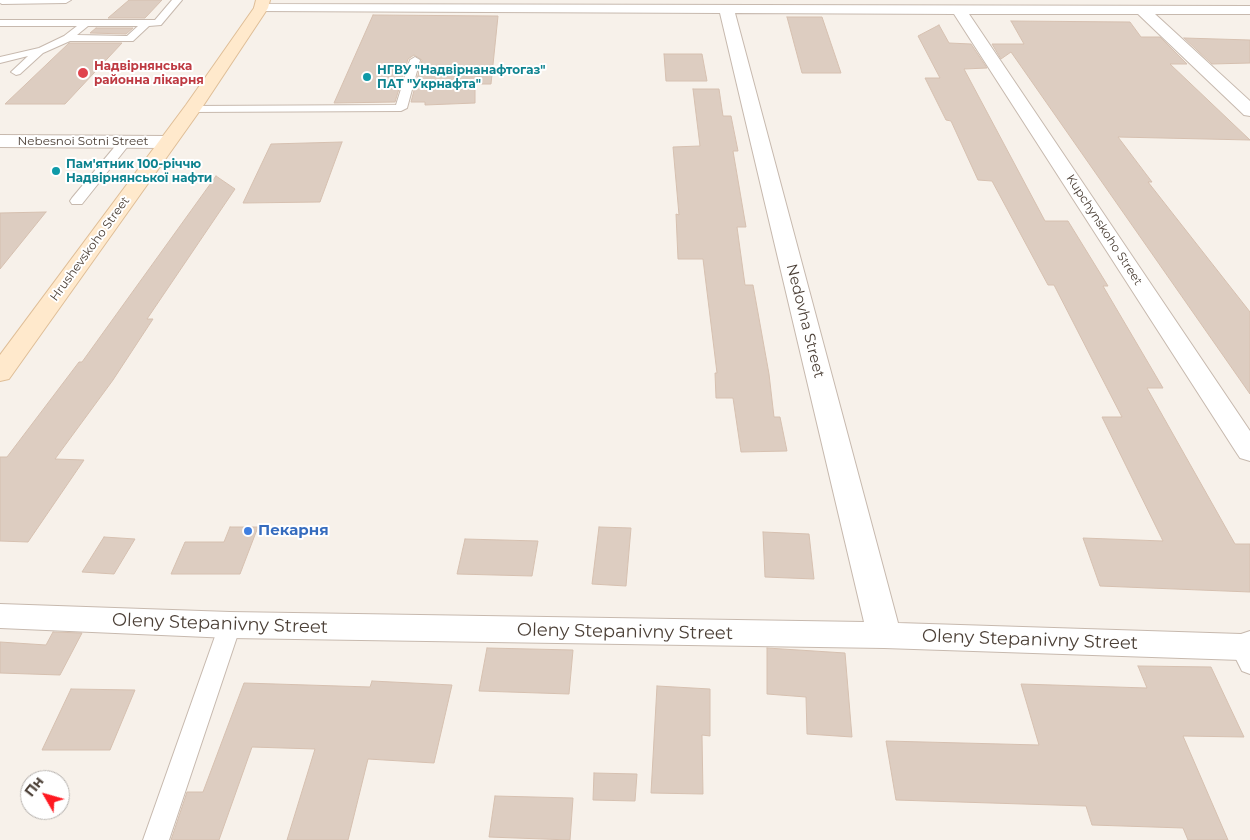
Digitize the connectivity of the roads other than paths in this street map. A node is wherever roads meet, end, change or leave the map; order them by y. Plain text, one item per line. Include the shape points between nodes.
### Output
1 (66, 0) edge
2 (177, 0) edge
3 (2, 1) dead end
4 (17, 1) edge
5 (262, 4) edge
6 (726, 8) junction
7 (958, 8) junction
8 (1141, 9) junction
9 (1250, 10) edge
10 (0, 17) edge
11 (0, 23) edge
12 (86, 23) junction
13 (147, 23) junction
14 (68, 38) junction
15 (38, 53) junction
16 (0, 60) edge
17 (415, 60) dead end
18 (16, 72) dead end
19 (192, 109) junction
20 (1250, 111) edge
21 (0, 141) edge
22 (126, 141) junction
23 (167, 142) junction
24 (77, 201) dead end
25 (0, 373) edge
26 (1250, 452) edge
27 (0, 616) edge
28 (230, 626) junction
29 (884, 636) junction
30 (1247, 652) edge
31 (156, 840) edge

1 - 4 lane
2 - 13 lane via 158,23
3 - 4 lane
4 - 10 lane
5 - 6 street
5 - 19 street, Hrushevskoho Street
6 - 7 street
6 - 29 street, Nedovha Street
7 - 8 street
7 - 26 street, Kupchynskoho Street
8 - 9 street
8 - 20 street
11 - 12 lane
12 - 13 lane
12 - 14 lane
13 - 14 lane via 129,39
14 - 15 lane
15 - 16 lane
15 - 18 lane
17 - 19 lane via 401,108
19 - 23 street, Hrushevskoho Street
21 - 22 street, Nebesnoi Sotni Street
22 - 23 street, Nebesnoi Sotni Street
22 - 24 lane
23 - 25 street, Hrushevskoho Street
27 - 28 street, Oleny Stepanivny Street
28 - 29 street, Oleny Stepanivny Street
28 - 31 lane
29 - 30 street, Oleny Stepanivny Street

